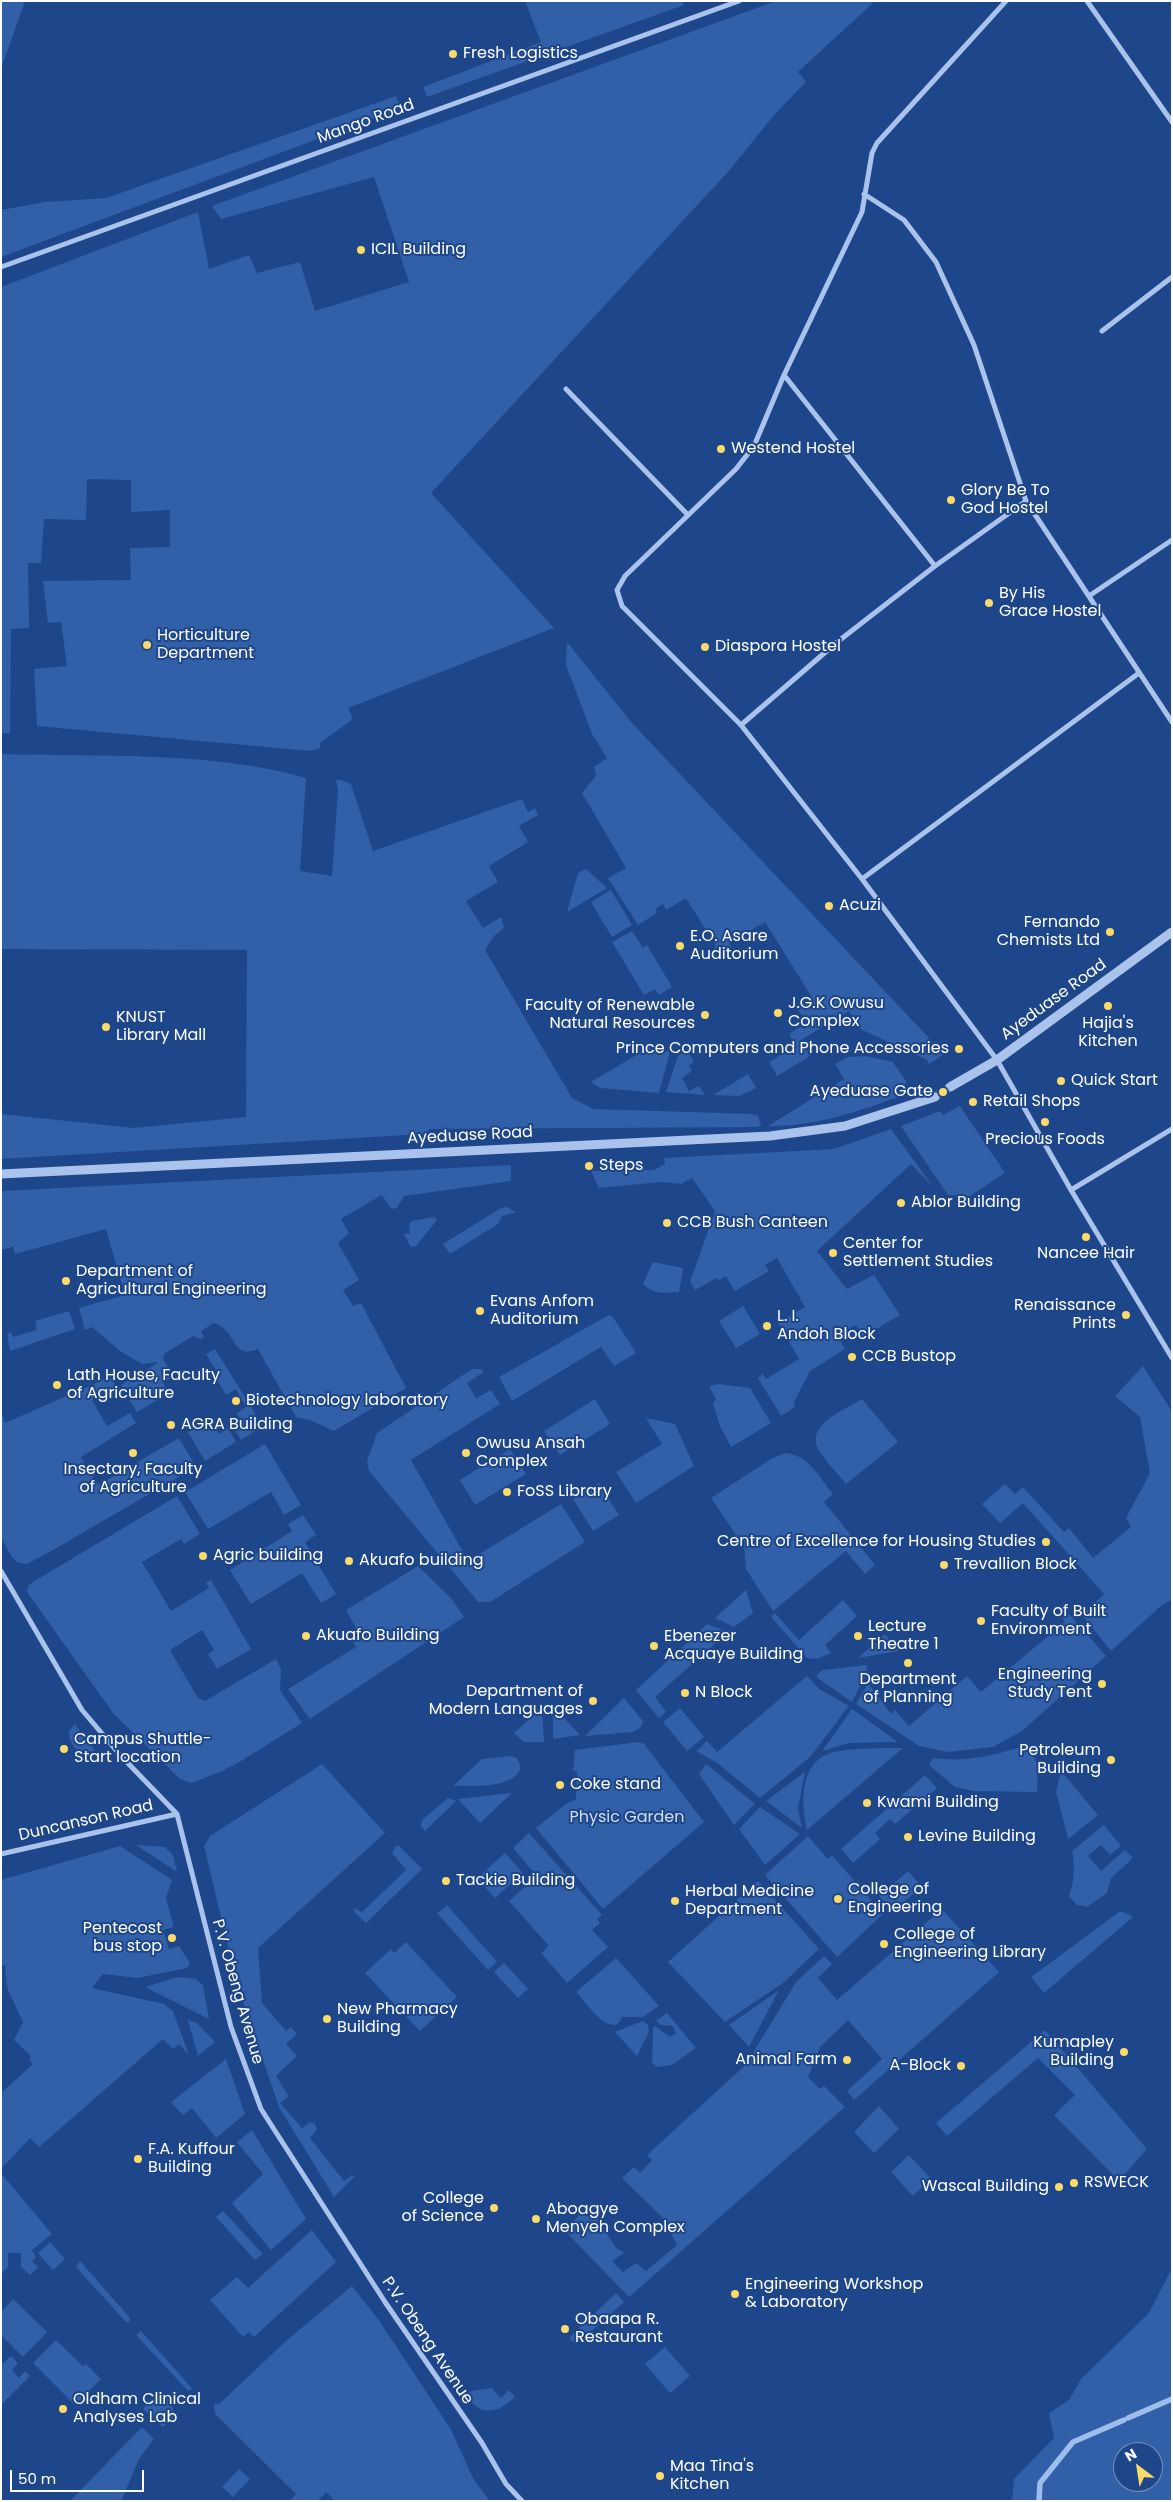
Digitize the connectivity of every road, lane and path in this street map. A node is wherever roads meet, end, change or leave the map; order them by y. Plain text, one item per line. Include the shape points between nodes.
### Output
1 (739, 1) edge
2 (1006, 1) edge
3 (1087, 1) edge
4 (1172, 122) edge
5 (864, 194) junction
6 (1, 267) edge
7 (1172, 277) edge
8 (1102, 331) dead end
9 (784, 375) junction
10 (566, 388) dead end
11 (1026, 501) junction
12 (688, 516) junction
13 (1172, 540) edge
14 (936, 566) junction
15 (1089, 596) junction
16 (1139, 673) junction
17 (1172, 722) edge
18 (741, 725) junction
19 (862, 879) junction
20 (1172, 932) edge
21 (998, 1060) junction
22 (950, 1087) tunnel mouth
23 (936, 1097) tunnel mouth
24 (1172, 1129) edge
25 (1, 1174) edge
26 (1071, 1190) junction
27 (1172, 1358) edge
28 (1, 1571) edge
29 (177, 1814) junction
30 (1, 1854) edge
31 (522, 2501) edge

1 - 6 street, Mango Road
2 - 5 street via 877,143
3 - 4 street
5 - 9 street via 862,212
5 - 11 street via 904,220 936,262 974,344
7 - 8 street
9 - 12 street via 754,446 736,469
9 - 14 street
10 - 12 street
11 - 14 street
11 - 15 street
12 - 18 street via 625,576 617,590 622,606
13 - 15 street
14 - 18 street via 836,643
15 - 16 street
16 - 17 street
16 - 19 street
18 - 19 street
19 - 21 street
20 - 21 street, Ayeduase Road
21 - 22 street, Ayeduase Road
21 - 26 street
23 - 25 street, Ayeduase Road via 845,1126 770,1136
24 - 26 street
26 - 27 street
28 - 29 street, P.V. Obeng Avenue via 82,1710
29 - 30 street, Duncanson Road
29 - 31 street, P.V. Obeng Avenue via 231,2027 261,2109 506,2484

